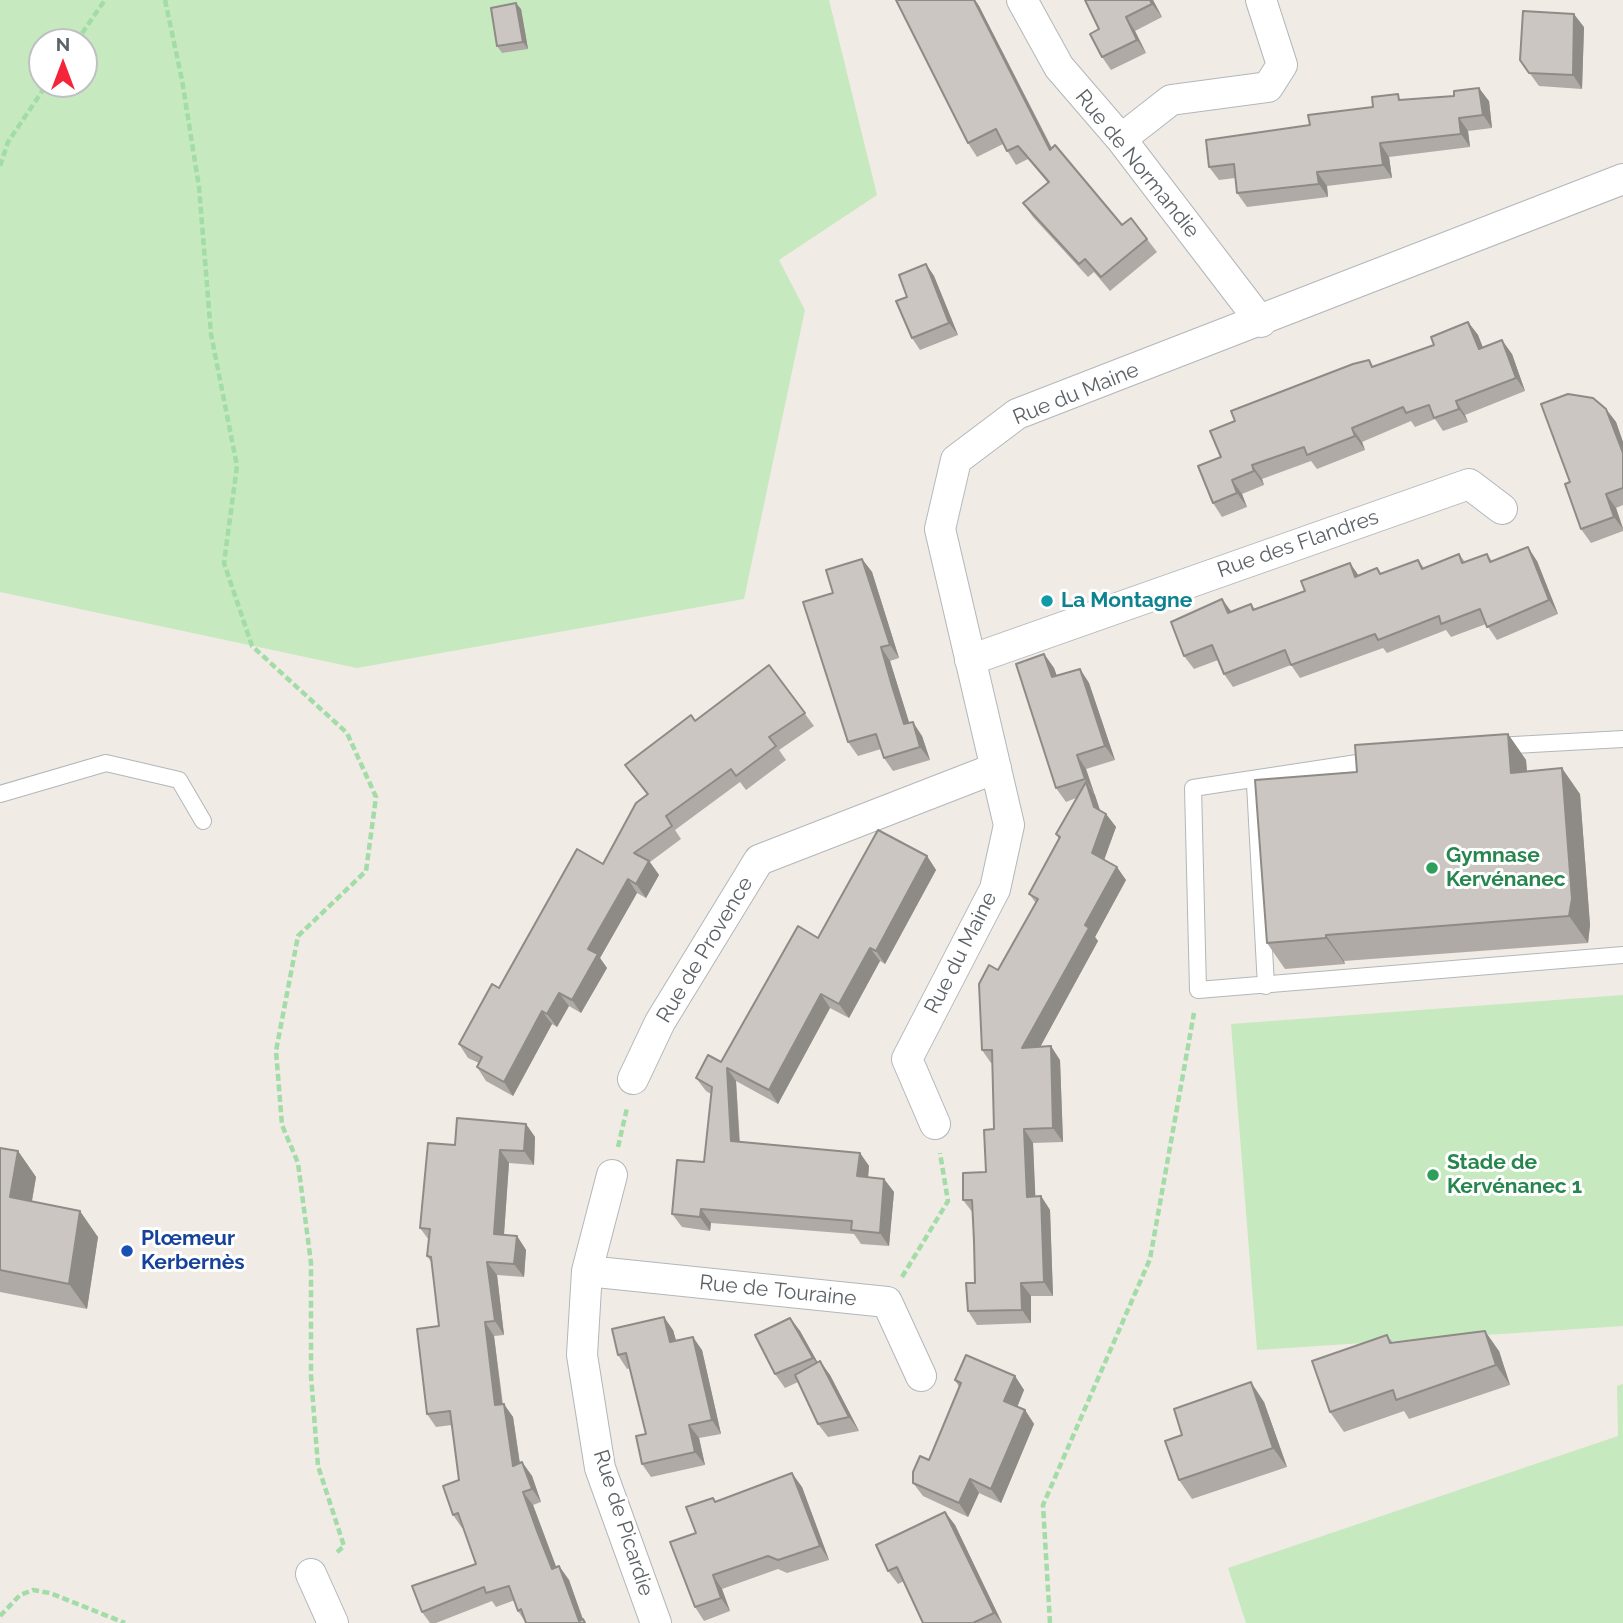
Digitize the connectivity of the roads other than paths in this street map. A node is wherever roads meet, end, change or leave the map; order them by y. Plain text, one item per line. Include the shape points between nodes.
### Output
1 (1023, 0) edge
2 (1261, 0) edge
3 (1121, 139) junction
4 (1623, 179) edge
5 (1261, 322) junction
6 (1502, 509) dead end
7 (970, 660) junction
8 (1623, 739) edge
9 (1475, 747) edge
10 (1392, 757) edge
11 (996, 768) junction
12 (1255, 778) junction
13 (0, 794) edge
14 (203, 821) dead end
15 (1623, 955) edge
16 (1266, 986) junction
17 (634, 1079) road end
18 (935, 1124) road end
19 (612, 1175) road end
20 (587, 1271) junction
21 (921, 1376) dead end
22 (311, 1574) road end
23 (333, 1623) edge
24 (656, 1623) edge

1 - 3 street, Rue de Normandie via 1059,68
2 - 3 street via 1282,65 1268,87 1171,100
3 - 5 street, Rue de Normandie
4 - 5 street, Rue du Maine
5 - 7 street, Rue du Maine via 1017,414 956,460 940,529
6 - 7 street, Rue des Flandres via 1469,484
7 - 11 street, Rue du Maine
8 - 9 lane
10 - 12 lane
11 - 17 street, Rue de Provence via 759,860 660,1023
11 - 18 street, Rue du Maine via 1009,825 995,888 907,1059
12 - 16 lane
12 - 16 lane via 1194,789 1198,990
13 - 14 lane via 106,763 178,780
15 - 16 lane
19 - 20 street, Rue de Picardie
20 - 21 street, Rue de Touraine via 887,1302
20 - 24 street, Rue de Picardie via 582,1355 600,1468
22 - 23 street

